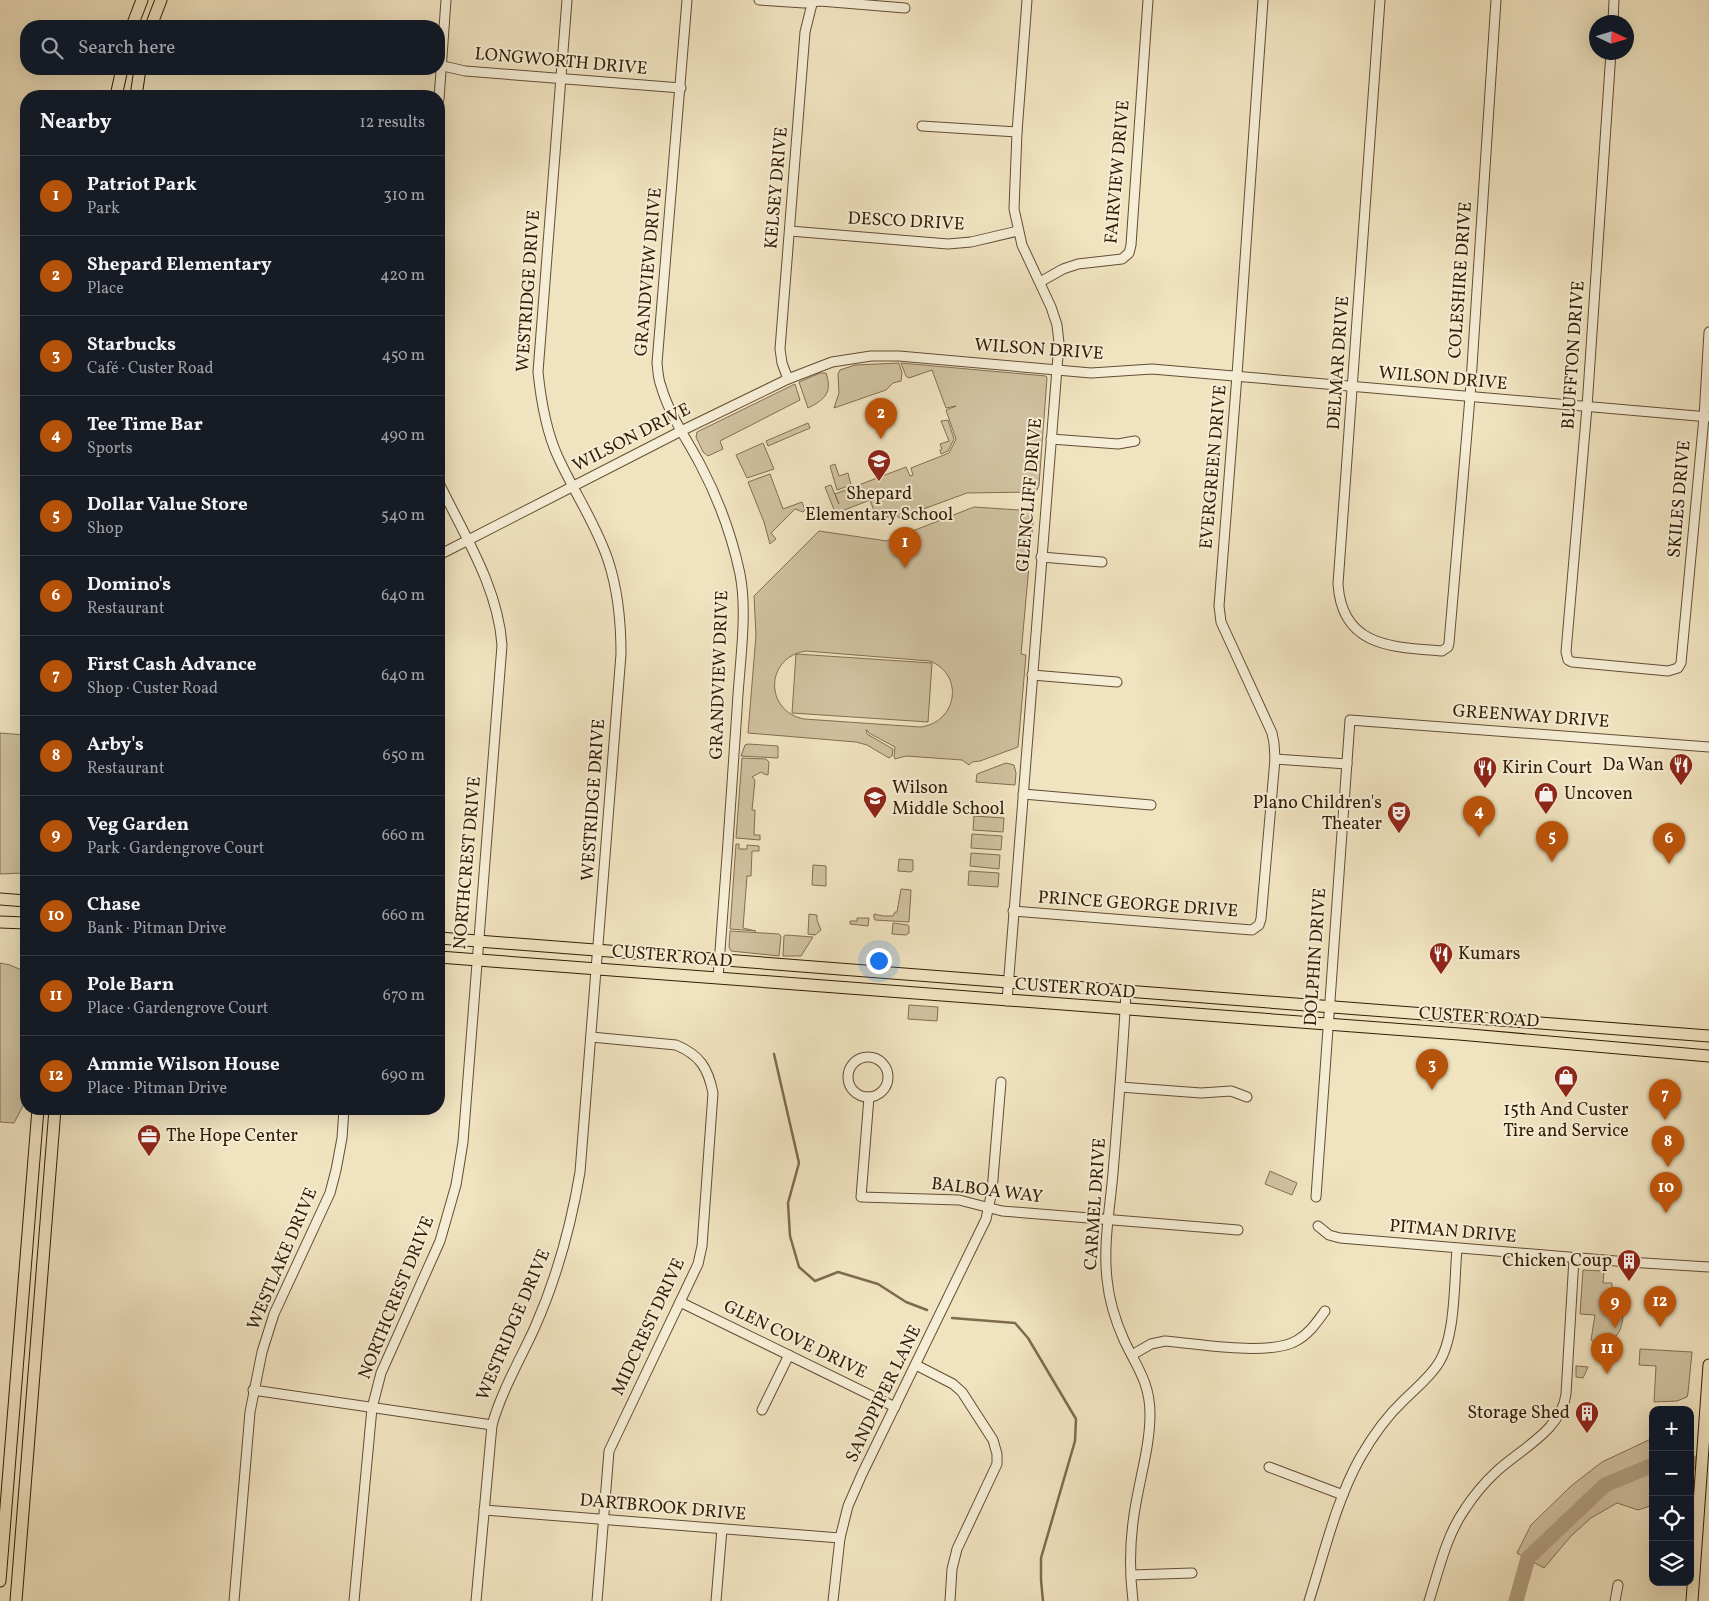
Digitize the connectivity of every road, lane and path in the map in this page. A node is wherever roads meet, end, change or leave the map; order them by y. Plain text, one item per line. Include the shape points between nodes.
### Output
1 (142, 0) edge
2 (161, 0) edge
3 (446, 0) edge
4 (567, 0) edge
5 (687, 0) edge
6 (759, 0) edge
7 (1027, 0) edge
8 (1148, 0) edge
9 (1263, 0) edge
10 (1380, 0) edge
11 (1496, 0) edge
12 (1614, 0) edge
13 (813, 1) edge
14 (905, 8) dead end
15 (1613, 15) edge
16 (134, 20) edge
17 (153, 20) edge
18 (444, 20) edge
19 (1610, 60) edge
20 (445, 66) edge
21 (121, 75) edge
22 (139, 75) edge
23 (440, 75) edge
24 (561, 79) junction
25 (681, 88) junction
26 (117, 90) edge
27 (137, 90) edge
28 (439, 90) edge
29 (922, 126) dead end
30 (1017, 132) junction
31 (790, 231) junction
32 (1018, 231) junction
33 (1040, 282) junction
34 (1709, 332) edge
35 (1057, 369) junction
36 (1237, 375) junction
37 (788, 379) junction
38 (1353, 387) junction
39 (1470, 397) junction
40 (1587, 407) junction
41 (1706, 417) edge
42 (681, 431) junction
43 (1051, 439) junction
44 (1135, 441) dead end
45 (574, 487) junction
46 (445, 495) edge
47 (467, 540) junction
48 (445, 552) edge
49 (1042, 557) junction
50 (1102, 562) dead end
51 (1445, 650) joint
52 (1678, 668) joint
53 (1032, 675) junction
54 (1117, 682) dead end
55 (1350, 720) joint
56 (1709, 747) edge
57 (1275, 759) junction
58 (1347, 764) junction
59 (1023, 794) junction
60 (1151, 805) dead end
61 (0, 899) edge
62 (20, 901) edge
63 (1013, 911) junction
64 (0, 922) edge
65 (20, 923) edge
66 (1258, 925) joint
67 (445, 939) edge
68 (477, 942) junction
69 (598, 950) junction
70 (445, 957) edge
71 (476, 960) junction
72 (719, 960) junction
73 (597, 968) junction
74 (718, 978) junction
75 (1008, 983) junction
76 (1126, 992) junction
77 (1007, 1001) junction
78 (1328, 1008) junction
79 (1125, 1010) junction
80 (1460, 1018) junction
81 (1327, 1025) junction
82 (1600, 1028) junction
83 (1459, 1034) junction
84 (1709, 1036) edge
85 (591, 1037) junction
86 (1598, 1045) junction
87 (1709, 1056) edge
88 (1001, 1082) dead end
89 (1120, 1087) junction
90 (869, 1097) junction
91 (1248, 1097) dead end
92 (37, 1115) edge
93 (55, 1115) edge
94 (343, 1115) edge
95 (36, 1127) junction
96 (48, 1195) junction
97 (1316, 1197) dead end
98 (990, 1208) junction
99 (1109, 1220) junction
100 (1318, 1226) dead end
101 (1238, 1230) dead end
102 (1457, 1249) junction
103 (1574, 1258) junction
104 (1709, 1267) edge
105 (680, 1302) junction
106 (1325, 1311) dead end
107 (789, 1355) junction
108 (1132, 1355) junction
109 (916, 1365) junction
110 (1709, 1365) edge
111 (253, 1390) junction
112 (895, 1407) junction
113 (372, 1408) junction
114 (762, 1410) dead end
115 (492, 1425) junction
116 (30, 1430) junction
117 (12, 1432) junction
118 (1706, 1436) edge
119 (1269, 1467) dead end
120 (1343, 1495) junction
121 (484, 1510) junction
122 (604, 1519) junction
123 (722, 1528) junction
124 (840, 1538) junction
125 (1192, 1573) dead end
126 (1131, 1575) junction
127 (0, 1581) edge
128 (1618, 1586) dead end
129 (16, 1601) edge
130 (234, 1601) edge
131 (354, 1601) edge
132 (476, 1601) edge
133 (597, 1601) edge
134 (716, 1601) edge
135 (833, 1601) edge
136 (950, 1601) edge
137 (1133, 1601) edge
138 (1309, 1601) edge
139 (1429, 1601) edge
140 (1615, 1601) edge
141 (1692, 1601) edge

1 - 16 main road
2 - 17 main road
3 - 18 street
4 - 24 street, WESTRIDGE DRIVE
5 - 25 street, GRANDVIEW DRIVE
6 - 13 street
7 - 30 street, GLENCLIFF DRIVE
8 - 33 street, FAIRVIEW DRIVE via 1129,253 1122,259 1078,264
9 - 36 street, EVERGREEN DRIVE
10 - 38 street, DELMAR DRIVE
11 - 39 street, COLESHIRE DRIVE
12 - 15 street
13 - 14 street
13 - 31 street, KELSEY DRIVE via 805,32
19 - 40 street, BLUFFTON DRIVE
20 - 24 street, LONGWORTH DRIVE via 465,71
21 - 26 main road
22 - 27 main road
23 - 28 street
24 - 25 street, LONGWORTH DRIVE
24 - 45 street, WESTRIDGE DRIVE via 538,372 548,430
25 - 42 street, GRANDVIEW DRIVE via 657,364 660,384
29 - 30 street
30 - 32 street, GLENCLIFF DRIVE via 1014,195
31 - 32 street, DESCO DRIVE via 948,244
31 - 37 street, KELSEY DRIVE via 780,349
32 - 33 street, GLENCLIFF DRIVE
33 - 35 street, GLENCLIFF DRIVE via 1057,325
34 - 41 street, SKILES DRIVE
35 - 36 street, WILSON DRIVE via 1091,373 1152,369
35 - 37 street, WILSON DRIVE via 871,356 829,363
35 - 43 street, GLENCLIFF DRIVE
36 - 38 street, WILSON DRIVE
36 - 57 street, EVERGREEN DRIVE via 1219,615 1272,733
37 - 42 street, WILSON DRIVE
38 - 39 street, WILSON DRIVE
38 - 51 street, DELMAR DRIVE via 1338,584 1341,604 1354,627 1380,644
39 - 40 street, WILSON DRIVE
39 - 51 street, COLESHIRE DRIVE via 1449,643
40 - 41 street, WILSON DRIVE
40 - 52 street, BLUFFTON DRIVE via 1566,652 1568,660 1668,671
41 - 52 street, SKILES DRIVE via 1682,657
42 - 45 street, WILSON DRIVE
42 - 72 street, GRANDVIEW DRIVE via 718,502 733,546 742,596
43 - 44 street via 1118,444
43 - 49 street, GLENCLIFF DRIVE
45 - 47 street, WILSON DRIVE
45 - 69 street, WESTRIDGE DRIVE via 609,562 621,631 622,654
46 - 47 street, NORTHCREST DRIVE
47 - 48 street
47 - 68 street, NORTHCREST DRIVE via 494,599 502,645
49 - 50 street
49 - 53 street, GLENCLIFF DRIVE
53 - 54 street
53 - 59 street, GLENCLIFF DRIVE
55 - 56 street, GREENWAY DRIVE
55 - 58 street, DOLPHIN DRIVE
57 - 58 street
57 - 66 street, EVERGREEN DRIVE
58 - 78 street, DOLPHIN DRIVE
59 - 60 street
59 - 63 street, GLENCLIFF DRIVE
61 - 62 main road
63 - 66 street, PRINCE GEORGE DRIVE via 1252,930
63 - 75 street, GLENCLIFF DRIVE
64 - 65 main road
67 - 68 main road, CUSTER ROAD
68 - 69 main road, CUSTER ROAD
68 - 71 street, NORTHCREST DRIVE
69 - 72 main road, CUSTER ROAD
69 - 73 street, WESTRIDGE DRIVE
70 - 71 main road, CUSTER ROAD
71 - 73 main road, CUSTER ROAD
71 - 113 street, NORTHCREST DRIVE via 463,1142 456,1185 440,1241 381,1373
72 - 74 street, GRANDVIEW DRIVE
72 - 75 main road, CUSTER ROAD
73 - 74 main road, CUSTER ROAD
73 - 85 street, WESTRIDGE DRIVE
74 - 77 main road, CUSTER ROAD
75 - 76 main road, CUSTER ROAD
75 - 77 street, GLENCLIFF DRIVE
76 - 78 main road, CUSTER ROAD
76 - 79 street, CARMEL DRIVE
77 - 79 main road, CUSTER ROAD
78 - 80 main road, CUSTER ROAD
78 - 81 street, DOLPHIN DRIVE
79 - 81 main road, CUSTER ROAD
79 - 89 street, CARMEL DRIVE
80 - 82 main road, CUSTER ROAD
80 - 83 main road
81 - 83 main road, CUSTER ROAD
81 - 97 street, DOLPHIN DRIVE
82 - 84 main road, CUSTER ROAD
82 - 86 main road
83 - 86 main road, CUSTER ROAD
85 - 105 street, MIDCREST DRIVE via 676,1045 698,1059 710,1077 713,1093 702,1246 698,1264
85 - 115 street, WESTRIDGE DRIVE via 575,1206 542,1310 498,1403
86 - 87 main road, CUSTER ROAD
88 - 98 street, SANDPIPER LANE
89 - 91 street via 1231,1092
89 - 99 street, CARMEL DRIVE
90 - 90 street via 883,1090 888,1076 881,1062 866,1057 853,1064 848,1078 854,1092
90 - 98 street, BALBOA WAY via 861,1196 959,1200
92 - 95 main road
93 - 96 main road
94 - 111 street, WESTLAKE DRIVE via 338,1162 330,1193 274,1314
95 - 96 main road via 37,1181
95 - 117 main road
96 - 116 main road
98 - 99 street, BALBOA WAY
98 - 109 street, SANDPIPER LANE
99 - 101 street, BALBOA WAY
99 - 108 street, CARMEL DRIVE via 1106,1247 1109,1294 1115,1319
100 - 102 street, PITMAN DRIVE via 1329,1235 1340,1238
102 - 103 street, PITMAN DRIVE
102 - 120 street via 1450,1330 1439,1363 1380,1427
103 - 104 street, PITMAN DRIVE
103 - 139 street via 1564,1408 1555,1423 1476,1492 1451,1531
105 - 107 street, GLEN COVE DRIVE
105 - 122 street, MIDCREST DRIVE via 613,1441
106 - 108 street via 1306,1334 1283,1347 1266,1349 1165,1341 1151,1344
107 - 112 street, GLEN COVE DRIVE
107 - 114 street
108 - 126 street, CARMEL DRIVE via 1147,1389 1150,1412 1149,1437 1135,1506
109 - 112 street, SANDPIPER LANE
109 - 136 street via 962,1392 993,1440 997,1454 997,1464 957,1549
110 - 118 main road
111 - 113 street
111 - 130 street, WESTLAKE DRIVE
112 - 124 street, SANDPIPER LANE via 848,1506
113 - 115 street
113 - 131 street, NORTHCREST DRIVE
115 - 121 street, WESTRIDGE DRIVE
116 - 117 main road
116 - 129 main road
117 - 127 main road
118 - 141 main road
119 - 120 street
120 - 138 street
121 - 122 street, DARTBROOK DRIVE
121 - 132 street, WESTRIDGE DRIVE
122 - 123 street, DARTBROOK DRIVE
122 - 133 street, MIDCREST DRIVE
123 - 124 street, DARTBROOK DRIVE
123 - 134 street
124 - 135 street, SANDPIPER LANE
125 - 126 street
126 - 137 street, CARMEL DRIVE
128 - 140 street

